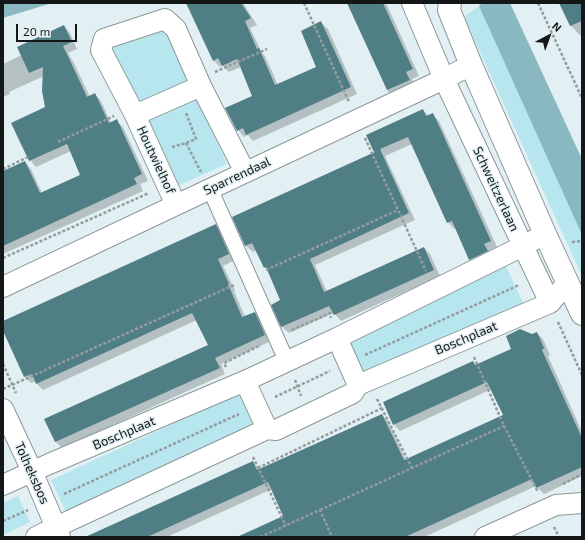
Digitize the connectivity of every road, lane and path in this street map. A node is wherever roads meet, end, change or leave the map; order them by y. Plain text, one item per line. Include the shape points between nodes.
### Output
1 (304, 3) edge
2 (412, 3) edge
3 (450, 3) edge
4 (538, 3) edge
5 (267, 49) dead end
6 (471, 65) junction
7 (444, 79) junction
8 (200, 82) junction
9 (178, 96) junction
10 (582, 98) edge
11 (133, 112) junction
12 (357, 120) junction
13 (58, 142) dead end
14 (30, 156) dead end
15 (3, 169) edge
16 (245, 172) junction
17 (167, 185) junction
18 (210, 189) junction
19 (176, 205) junction
20 (398, 210) junction
21 (545, 234) junction
22 (523, 246) junction
23 (3, 258) edge
24 (538, 276) junction
25 (249, 278) junction
26 (568, 282) junction
27 (3, 287) edge
28 (434, 290) junction
29 (550, 303) junction
30 (582, 314) edge
31 (337, 338) junction
32 (466, 338) junction
33 (287, 362) junction
34 (348, 362) junction
35 (582, 375) edge
36 (245, 381) junction
37 (363, 383) junction
38 (3, 389) edge
39 (256, 406) junction
40 (3, 408) edge
41 (382, 408) junction
42 (504, 426) junction
43 (267, 430) junction
44 (245, 440) junction
45 (258, 468) junction
46 (412, 468) junction
47 (32, 471) junction
48 (3, 485) edge
49 (46, 502) junction
50 (582, 503) edge
51 (547, 509) junction
52 (320, 510) junction
53 (3, 521) edge
54 (286, 526) junction
55 (58, 532) edge
56 (36, 537) edge
57 (260, 537) edge
58 (332, 537) edge
59 (485, 537) edge

1 - 12 path
2 - 7 street, Schweitzerlaan
3 - 6 street, Schweitzerlaan via 449,10
4 - 10 path
5 - 8 path
6 - 7 street, Sparrendaal
6 - 21 street, Schweitzerlaan
7 - 12 street, Sparrendaal
7 - 22 street, Schweitzerlaan
8 - 9 street, Houtwielhof
8 - 11 street, Houtwielhof via 176,29 165,19 104,39 101,50
8 - 16 street, Houtwielhof
9 - 11 street, Houtwielhof
9 - 18 path via 196,139 186,143
11 - 13 path
11 - 17 street, Houtwielhof
12 - 16 street, Sparrendaal
12 - 20 path
14 - 15 path
16 - 18 street, Sparrendaal
17 - 19 street, Houtwielhof
17 - 23 path
18 - 19 street, Sparrendaal
18 - 25 street
19 - 27 street, Sparrendaal
20 - 25 path
20 - 28 path
21 - 22 street, Boschplaat
21 - 26 street, Schweitzerlaan
22 - 24 street, Schweitzerlaan
22 - 28 street, Boschplaat
24 - 29 street, Schweitzerlaan
24 - 34 path
25 - 33 street
25 - 38 path
26 - 29 street, Boschplaat
26 - 30 street, Schweitzerlaan
28 - 31 street, Boschplaat
29 - 32 street, Boschplaat
29 - 35 path
31 - 33 street, Boschplaat
31 - 34 street
32 - 37 street, Boschplaat
32 - 42 path
33 - 36 street, Boschplaat
34 - 37 street
34 - 39 path
36 - 39 street
36 - 47 street, Boschplaat
37 - 41 path
37 - 43 street, Boschplaat via 353,393 276,430
39 - 43 street
39 - 49 path
40 - 47 street, Tolheksbos
41 - 45 path
41 - 46 path
42 - 46 path
42 - 51 path
43 - 44 street, Boschplaat
44 - 45 path
44 - 55 street, Boschplaat
45 - 54 path
46 - 52 path
47 - 48 street, Boschplaat
47 - 49 street, Tolheksbos
49 - 53 path
49 - 55 street, Tolheksbos
50 - 51 street via 556,505
51 - 59 street
52 - 54 path
52 - 58 path
54 - 57 path
55 - 56 street, Boschplaat

